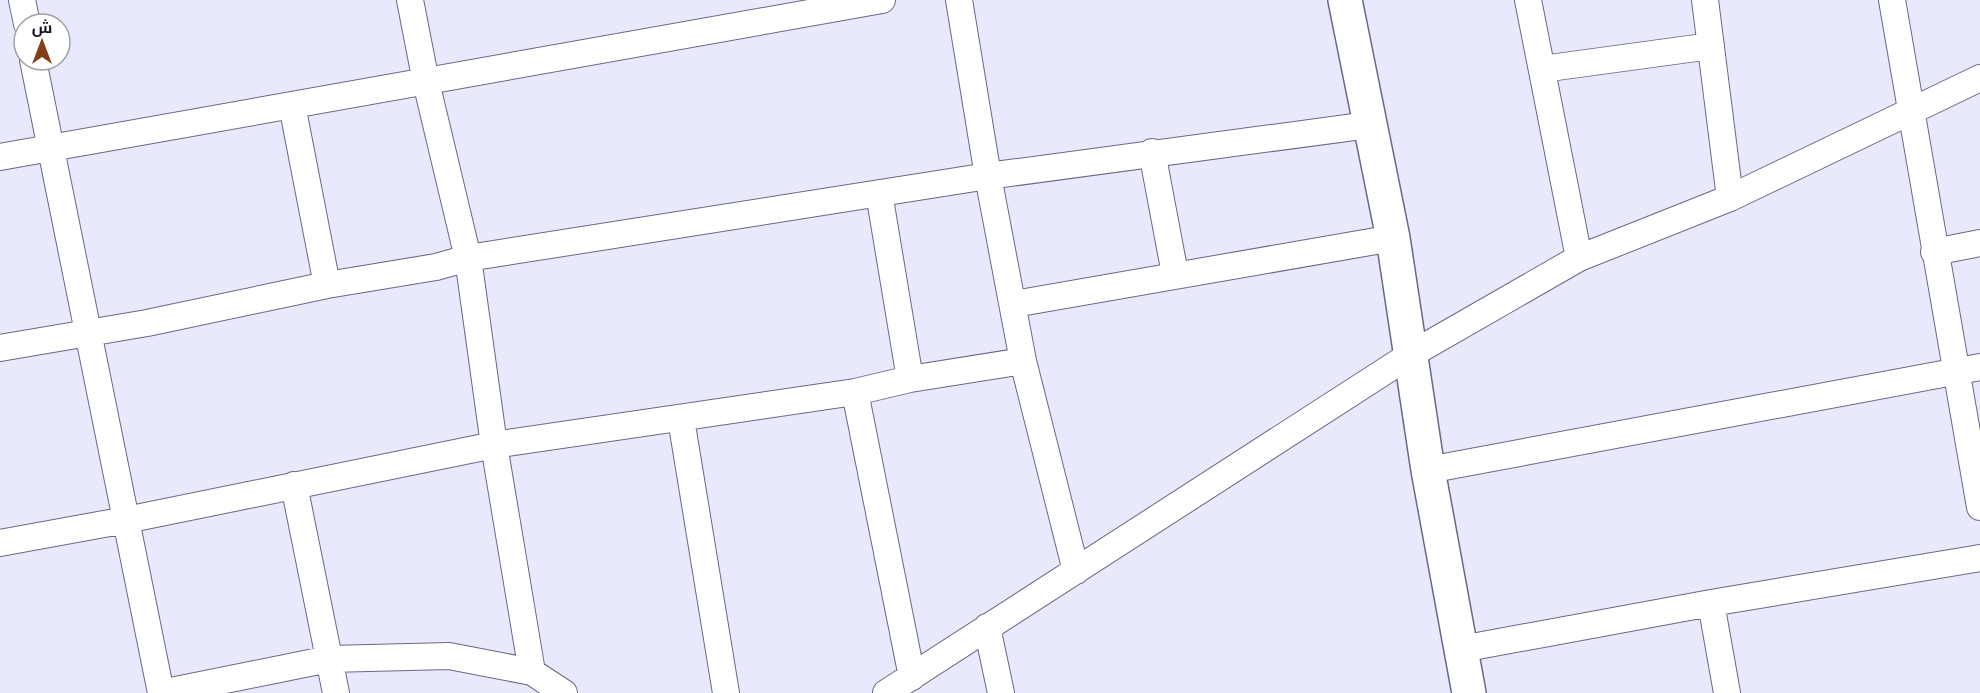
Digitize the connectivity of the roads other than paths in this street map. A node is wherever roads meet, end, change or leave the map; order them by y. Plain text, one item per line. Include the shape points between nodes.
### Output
1 (410, 0) edge
2 (882, 0) edge
3 (959, 0) edge
4 (1345, 0) edge
5 (1528, 0) edge
6 (1705, 0) edge
7 (1892, 0) edge
8 (1711, 46) junction
9 (1542, 69) junction
10 (35, 72) edge
11 (1980, 78) edge
12 (426, 82) junction
13 (292, 105) junction
14 (1911, 111) junction
15 (1369, 125) junction
16 (50, 149) junction
17 (1152, 152) junction
18 (0, 157) edge
19 (988, 176) junction
20 (879, 193) junction
21 (1730, 198) junction
22 (1393, 238) junction
23 (1980, 243) edge
24 (1934, 252) junction
25 (468, 258) junction
26 (1580, 258) junction
27 (1175, 274) junction
28 (327, 285) junction
29 (1014, 303) junction
30 (87, 333) junction
31 (0, 348) edge
32 (1410, 355) junction
33 (1023, 361) junction
34 (1968, 369) edge
35 (910, 379) junction
36 (855, 392) junction
37 (681, 419) junction
38 (494, 445) junction
39 (1428, 470) junction
40 (294, 486) junction
41 (1980, 507) edge
42 (126, 520) junction
43 (0, 543) edge
44 (1980, 558) edge
45 (1076, 571) junction
46 (1711, 603) junction
47 (987, 627) junction
48 (1461, 650) junction
49 (329, 659) junction
50 (532, 672) junction
51 (912, 677) junction
52 (161, 693) edge
53 (336, 693) edge
54 (564, 693) edge
55 (726, 693) edge
56 (886, 693) edge
57 (1001, 693) edge
58 (1469, 693) edge
59 (1727, 693) edge

1 - 12 street
2 - 12 street
3 - 19 street
4 - 15 street
5 - 9 street
6 - 8 street
7 - 14 street
8 - 9 street
8 - 21 street
9 - 26 street
10 - 16 street
11 - 14 street
12 - 13 street
12 - 25 street
13 - 16 street
13 - 28 street
14 - 21 street
14 - 24 street
15 - 17 street
15 - 22 street
16 - 18 street
16 - 30 street
17 - 19 street
17 - 27 street
19 - 20 street
19 - 29 street
20 - 25 street
20 - 35 street
21 - 26 street
22 - 27 street
22 - 32 street
23 - 24 street
24 - 34 street
25 - 28 street
25 - 38 street
26 - 32 street
27 - 29 street
28 - 30 street
29 - 33 street
30 - 31 street
30 - 42 street
32 - 39 street
32 - 45 street
33 - 35 street
33 - 45 street
34 - 39 street
34 - 41 street
35 - 36 street
36 - 37 street
36 - 51 street
37 - 38 street
37 - 55 street
38 - 40 street
38 - 50 street
39 - 48 street
40 - 42 street
40 - 49 street
42 - 43 street
42 - 52 street
44 - 46 street
45 - 47 street
46 - 48 street
46 - 59 street
47 - 51 street
47 - 57 street
48 - 58 street
49 - 50 street via 449,656
49 - 52 street
49 - 53 street
50 - 54 street
51 - 56 street

